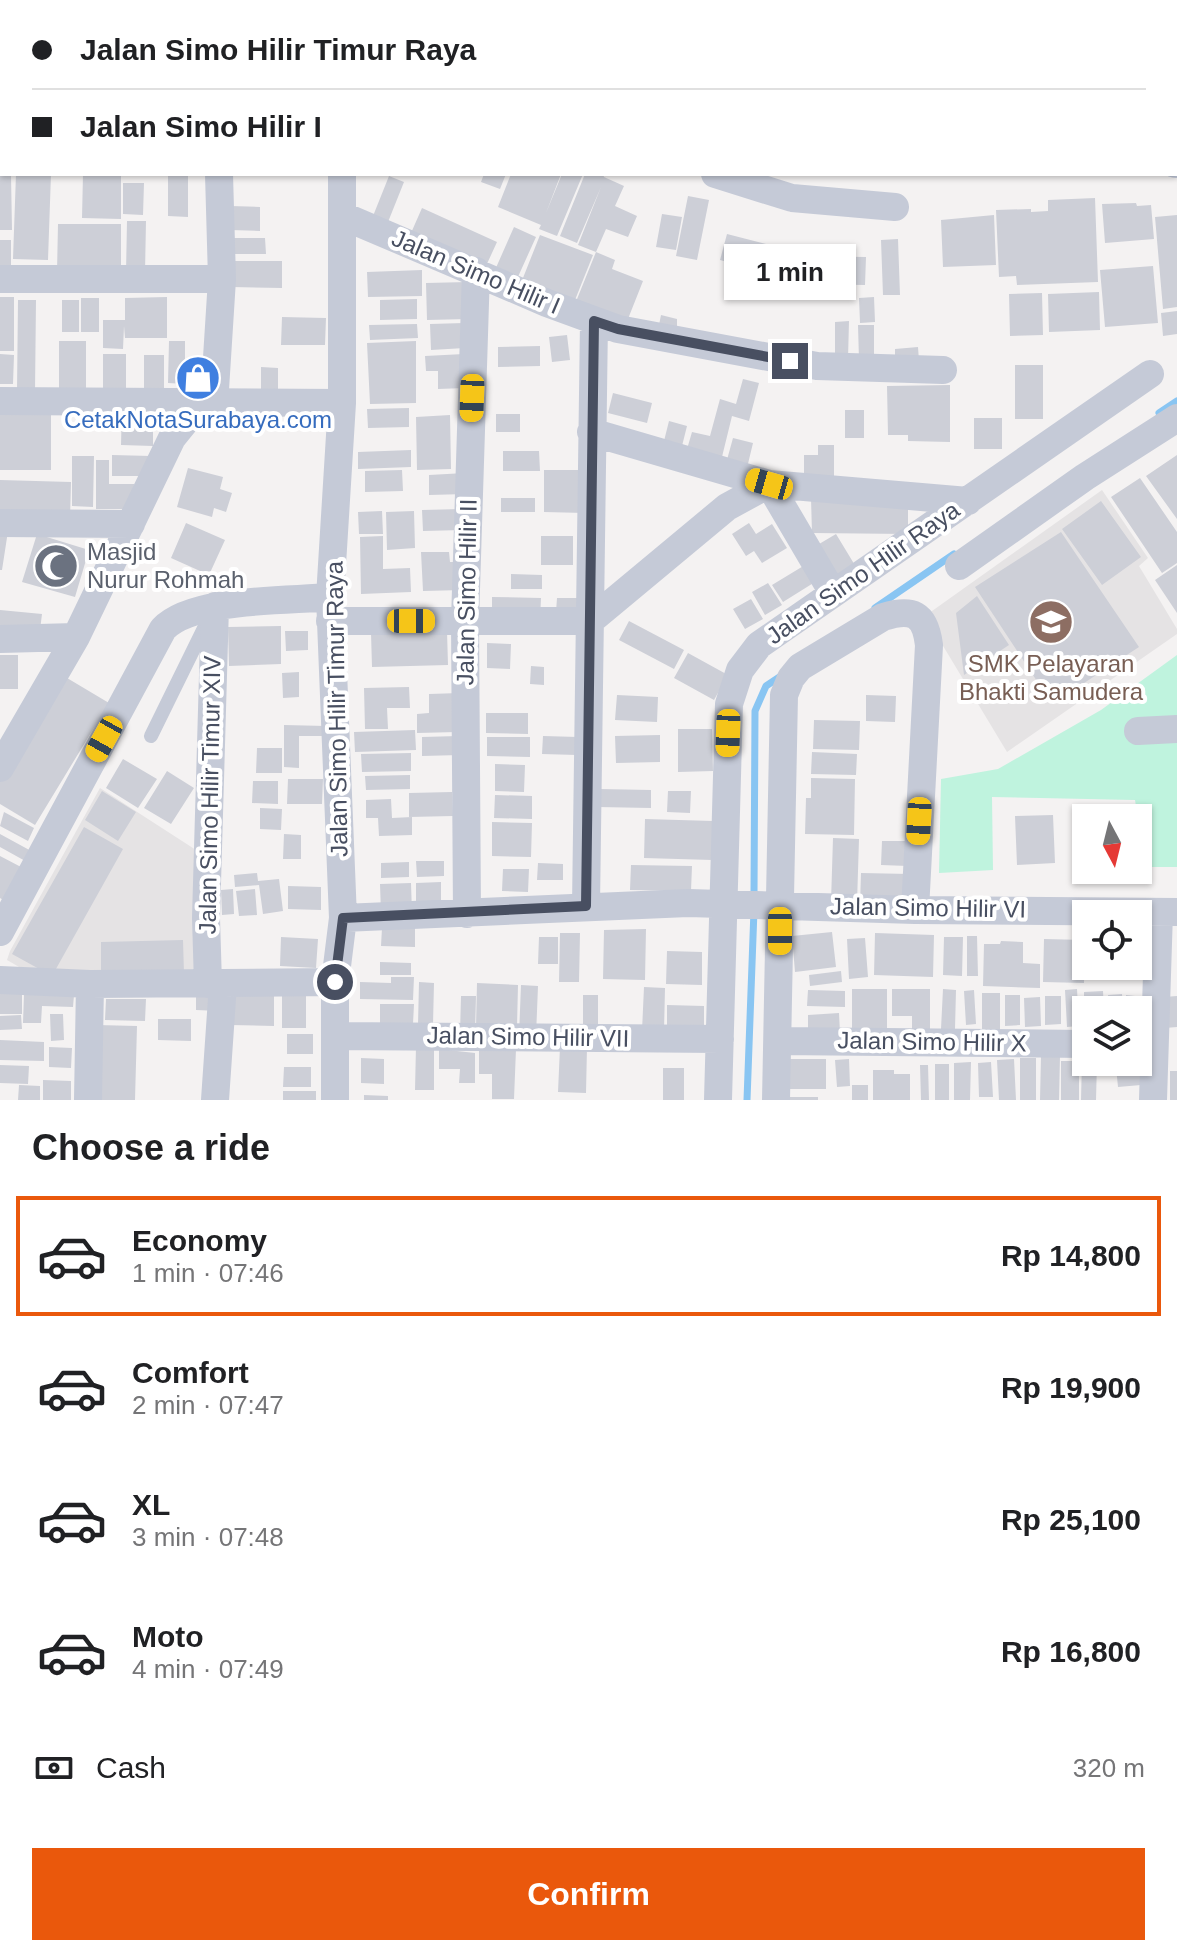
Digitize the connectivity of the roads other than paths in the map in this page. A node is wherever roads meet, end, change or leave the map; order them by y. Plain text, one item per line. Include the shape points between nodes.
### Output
1 (219, 176) edge
2 (342, 176) edge
3 (721, 176) edge
4 (895, 207) dead end
5 (343, 216) junction
6 (476, 271) junction
7 (0, 279) edge
8 (222, 279) junction
9 (594, 321) junction
10 (943, 370) dead end
11 (1150, 374) dead end
12 (0, 401) edge
13 (342, 403) junction
14 (214, 405) junction
15 (1177, 418) edge
16 (591, 432) junction
17 (769, 484) junction
18 (968, 501) junction
19 (0, 523) edge
20 (131, 524) junction
21 (959, 566) dead end
22 (833, 593) junction
23 (215, 606) junction
24 (330, 609) junction
25 (465, 621) junction
26 (590, 621) junction
27 (76, 637) junction
28 (0, 639) edge
29 (1177, 729) edge
30 (1138, 731) dead end
31 (151, 736) dead end
32 (5, 754) edge
33 (751, 904) junction
34 (586, 906) junction
35 (915, 910) junction
36 (1168, 912) edge
37 (467, 914) junction
38 (343, 918) junction
39 (0, 932) edge
40 (0, 980) edge
41 (335, 982) junction
42 (90, 984) junction
43 (216, 984) junction
44 (336, 1036) junction
45 (720, 1039) junction
46 (779, 1041) junction
47 (1072, 1044) edge
48 (1157, 1045) edge
49 (88, 1100) edge
50 (215, 1100) edge
51 (335, 1100) edge
52 (718, 1100) edge
53 (776, 1100) edge
54 (1153, 1100) edge

1 - 8 street
2 - 5 street, Jalan Simo Hilir Timur Raya
3 - 4 street via 792,198
5 - 6 street, Jalan Simo Hilir I
5 - 13 street, Jalan Simo Hilir Timur Raya
6 - 9 street, Jalan Simo Hilir I
6 - 25 street, Jalan Simo Hilir II
7 - 8 street
8 - 14 street
9 - 10 street, Jalan Simo Hilir I via 817,366
9 - 16 street
11 - 18 street, Jalan Simo Hilir Raya
12 - 14 street
13 - 14 street
13 - 24 street, Jalan Simo Hilir Timur Raya
14 - 20 street via 189,417 172,438
15 - 21 street, Jalan Simo Hilir Raya
16 - 17 street
16 - 26 street
17 - 18 street
17 - 22 street
17 - 26 street via 727,507
18 - 22 street, Jalan Simo Hilir Raya
19 - 20 street
20 - 27 street
22 - 33 street, Jalan Simo Hilir Raya via 759,645 740,670 729,704
23 - 24 street
23 - 31 lane
23 - 39 street via 173,619 163,629
23 - 43 street, Jalan Simo Hilir Timur XIV via 206,918
24 - 25 street
24 - 38 street, Jalan Simo Hilir Timur Raya
25 - 26 street
25 - 37 street, Jalan Simo Hilir II
26 - 34 street
27 - 28 street
27 - 32 street
29 - 30 street
33 - 34 street, Jalan Simo Hilir VI
33 - 35 street, Jalan Simo Hilir VI
33 - 35 street, Jalan Simo Hilir Raya via 791,678 800,667 883,617 910,612 920,618 929,645
33 - 45 street, Jalan Simo Hilir Raya
33 - 46 street, Jalan Simo Hilir Raya
34 - 37 street, Jalan Simo Hilir VI
35 - 36 street, Jalan Simo Hilir VI
36 - 48 street
37 - 38 street, Jalan Simo Hilir VI
38 - 41 street, Jalan Simo Hilir Timur Raya
40 - 42 street
41 - 43 street
41 - 44 street, Jalan Simo Hilir Timur Raya
42 - 43 street
42 - 49 street
43 - 50 street, Jalan Simo Hilir Timur XIV
44 - 45 street, Jalan Simo Hilir VII
44 - 51 street, Jalan Simo Hilir Timur Raya
45 - 52 street, Jalan Simo Hilir Raya
46 - 47 street, Jalan Simo Hilir X
46 - 53 street, Jalan Simo Hilir Raya
48 - 54 street

